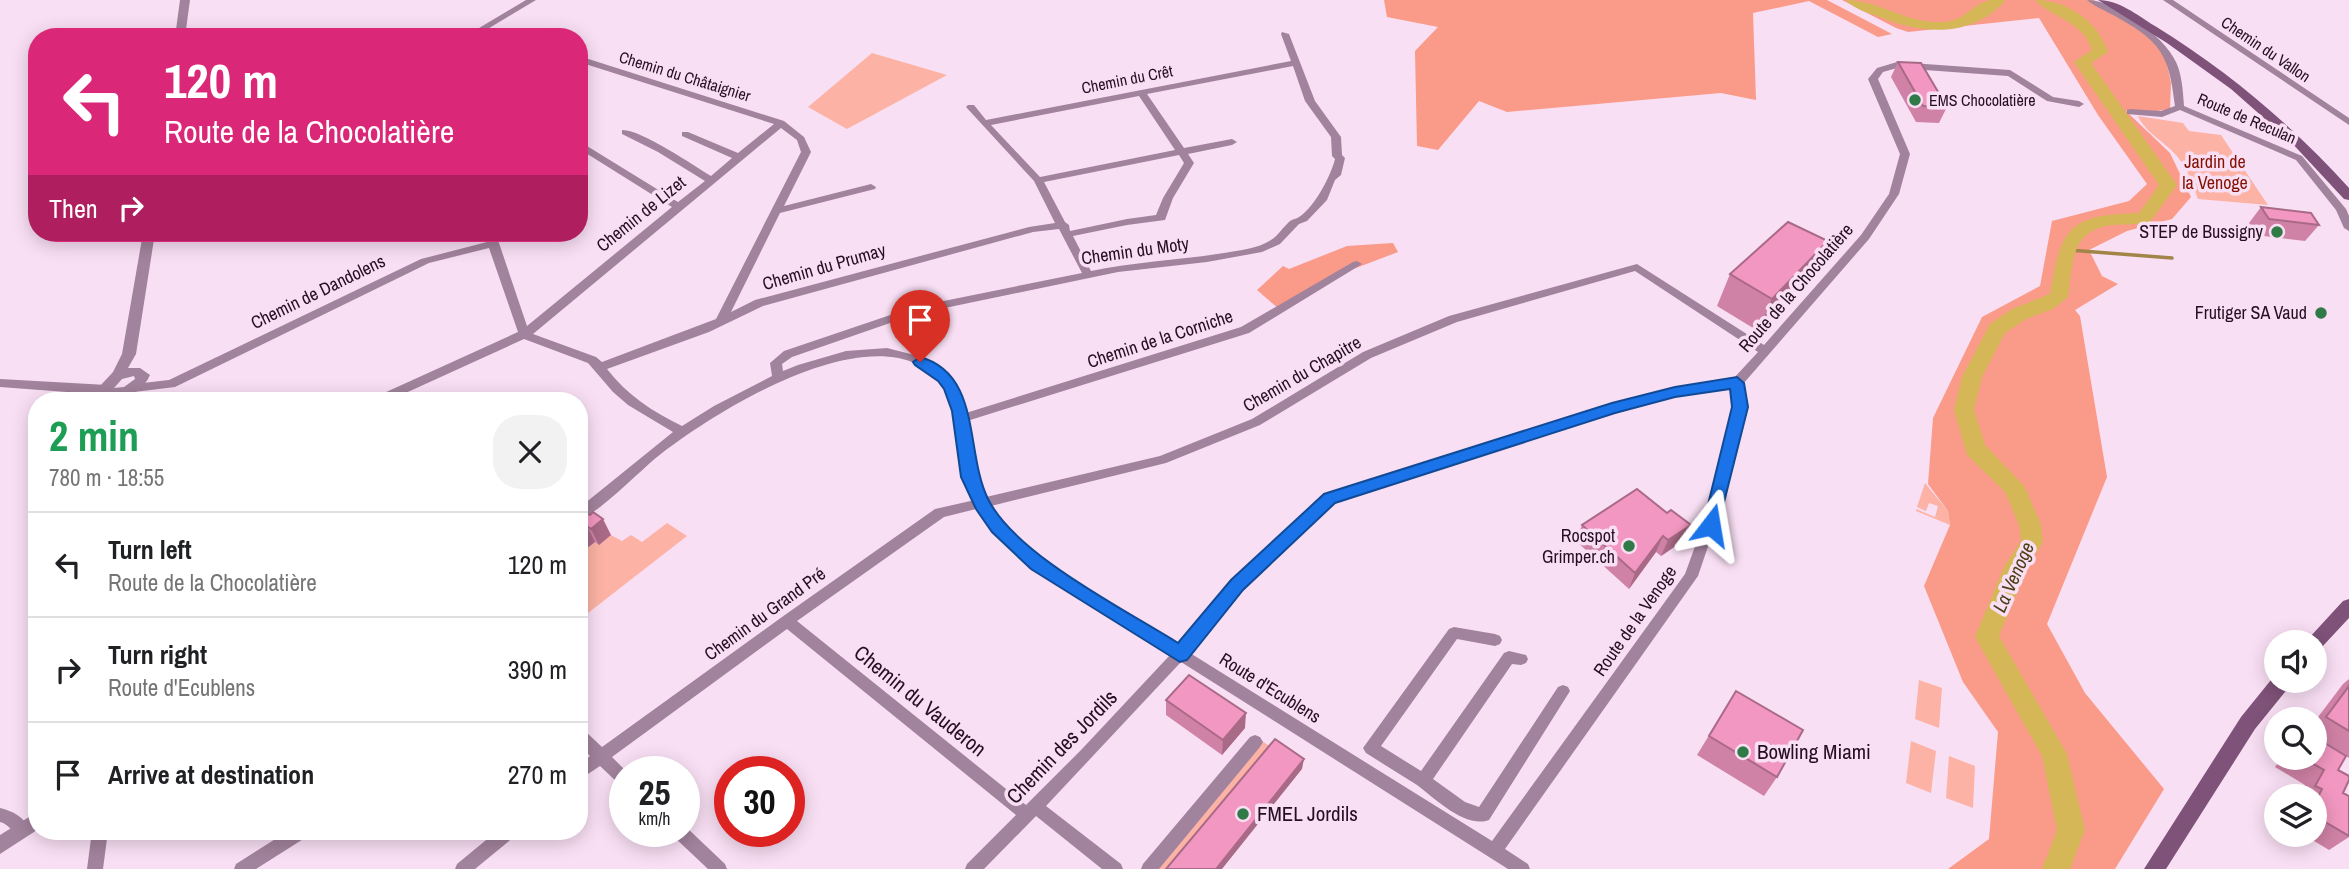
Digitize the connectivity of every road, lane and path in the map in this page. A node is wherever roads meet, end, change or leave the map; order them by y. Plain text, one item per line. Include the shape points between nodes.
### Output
1 (185, 0) edge
2 (532, 0) edge
3 (2091, 0) edge
4 (2103, 0) edge
5 (2167, 0) edge
6 (181, 28) edge
7 (485, 28) edge
8 (1285, 34) dead end
9 (588, 63) edge
10 (1296, 63) junction
11 (1141, 92) junction
12 (2079, 104) dead end
13 (971, 107) dead end
14 (2180, 107) junction
15 (2130, 112) dead end
16 (781, 122) junction
17 (2349, 122) edge
18 (985, 123) junction
19 (625, 132) dead end
20 (685, 134) dead end
21 (1232, 142) dead end
22 (588, 150) edge
23 (1180, 152) junction
24 (738, 157) junction
25 (710, 180) junction
26 (1038, 180) junction
27 (871, 187) dead end
28 (2349, 195) edge
29 (677, 206) junction
30 (775, 211) junction
31 (2349, 228) edge
32 (1066, 230) junction
33 (148, 242) edge
34 (480, 242) edge
35 (492, 242) edge
36 (1357, 264) dead end
37 (1088, 275) junction
38 (721, 320) junction
39 (525, 334) junction
40 (1764, 350) junction
41 (129, 354) junction
42 (601, 367) junction
43 (778, 377) junction
44 (0, 383) edge
45 (1737, 383) junction
46 (135, 386) edge
47 (113, 387) edge
48 (397, 392) edge
49 (961, 419) junction
50 (682, 432) junction
51 (982, 504) junction
52 (588, 508) edge
53 (2349, 606) edge
54 (787, 621) junction
55 (2327, 630) edge
56 (1494, 640) dead end
57 (1180, 654) junction
58 (1521, 659) dead end
59 (1563, 691) dead end
60 (2272, 693) edge
61 (1255, 742) dead end
62 (588, 744) edge
63 (600, 756) junction
64 (609, 765) edge
65 (588, 766) edge
66 (1423, 781) junction
67 (1031, 810) junction
68 (0, 815) edge
69 (28, 825) edge
70 (28, 826) edge
71 (99, 840) edge
72 (288, 840) edge
73 (498, 840) edge
74 (0, 845) edge
75 (696, 847) edge
76 (1494, 851) junction
77 (95, 869) edge
78 (242, 869) edge
79 (463, 869) edge
80 (719, 869) edge
81 (973, 869) edge
82 (1115, 869) edge
83 (1149, 869) edge
84 (1522, 869) edge
85 (2154, 869) edge

1 - 6 street
2 - 7 street
3 - 14 street via 2137,27 2167,54
4 - 28 main road via 2167,37 2252,99
5 - 17 street, Chemin du Vallon
8 - 10 street, Chemin du Moty
9 - 16 street, Chemin du Châtaignier
10 - 11 street, Chemin du Crêt
10 - 37 street, Chemin du Moty via 1310,101 1336,137 1340,158 1336,175 1303,219 1276,242 1258,250
11 - 18 street, Chemin du Crêt
11 - 23 street
12 - 40 street, Route de la Chocolatière via 2050,99 2010,73 1929,65 1880,70 1873,79 1905,154 1893,195 1865,237
13 - 18 street
14 - 15 street via 2162,114
14 - 31 street, Route de Reculan via 2299,158 2341,209
16 - 24 street, Chemin de Lizet
16 - 30 street via 801,139 806,152
18 - 26 street
19 - 25 street
20 - 24 street
21 - 23 street
22 - 29 street
23 - 26 street
23 - 32 street, Chemin du Prumay via 1189,163 1161,218
24 - 25 street, Chemin de Lizet
25 - 29 street, Chemin de Lizet
26 - 32 street
27 - 30 street
29 - 39 street, Chemin de Lizet
30 - 38 street
32 - 37 street
32 - 38 street, Chemin du Prumay via 1033,229 759,303
33 - 41 street
34 - 46 street, Chemin de Dandolens via 425,261 162,386
35 - 39 street
36 - 49 street, Chemin de la Corniche via 1245,330
37 - 43 street, Chemin du Moty via 914,311 788,354 776,363
38 - 42 street, Chemin du Prumay
39 - 42 street
39 - 48 street, Chemin de Lizet
40 - 45 street, Route de la Chocolatière
40 - 51 street, Chemin du Chapitre via 1637,267 1453,319 1367,355 1256,422 1197,448
41 - 46 street
41 - 47 street
42 - 50 street via 638,407
43 - 49 street, Route d'Ecublens via 846,354 897,354 943,377 957,400
43 - 50 street, Route d'Ecublens
44 - 47 street
45 - 57 street via 1612,408 1329,498 1237,585
45 - 76 street, Route de la Venoge via 1740,407 1711,525 1690,576
46 - 47 street
49 - 51 street, Route d'Ecublens via 970,477
50 - 52 street, Route d'Ecublens
51 - 54 street, Chemin du Grand Pré via 940,513
51 - 57 street, Route d'Ecublens via 998,527 1037,564
53 - 55 main road
54 - 63 street, Chemin du Grand Pré
54 - 67 street, Chemin du Vauderon
56 - 66 street via 1454,633 1371,748
57 - 67 street, Chemin des Jordils
57 - 76 street, Route d'Ecublens
58 - 66 street via 1509,657
59 - 66 street via 1483,815 1473,814
60 - 85 main road
61 - 83 street
62 - 63 street
63 - 64 street
63 - 65 street, Chemin du Grand Pré
67 - 81 street, Chemin des Jordils
67 - 82 street, Chemin du Vauderon
68 - 69 street
70 - 74 street
71 - 77 street
72 - 78 street
73 - 79 street
75 - 80 street
76 - 84 street, Route d'Ecublens

